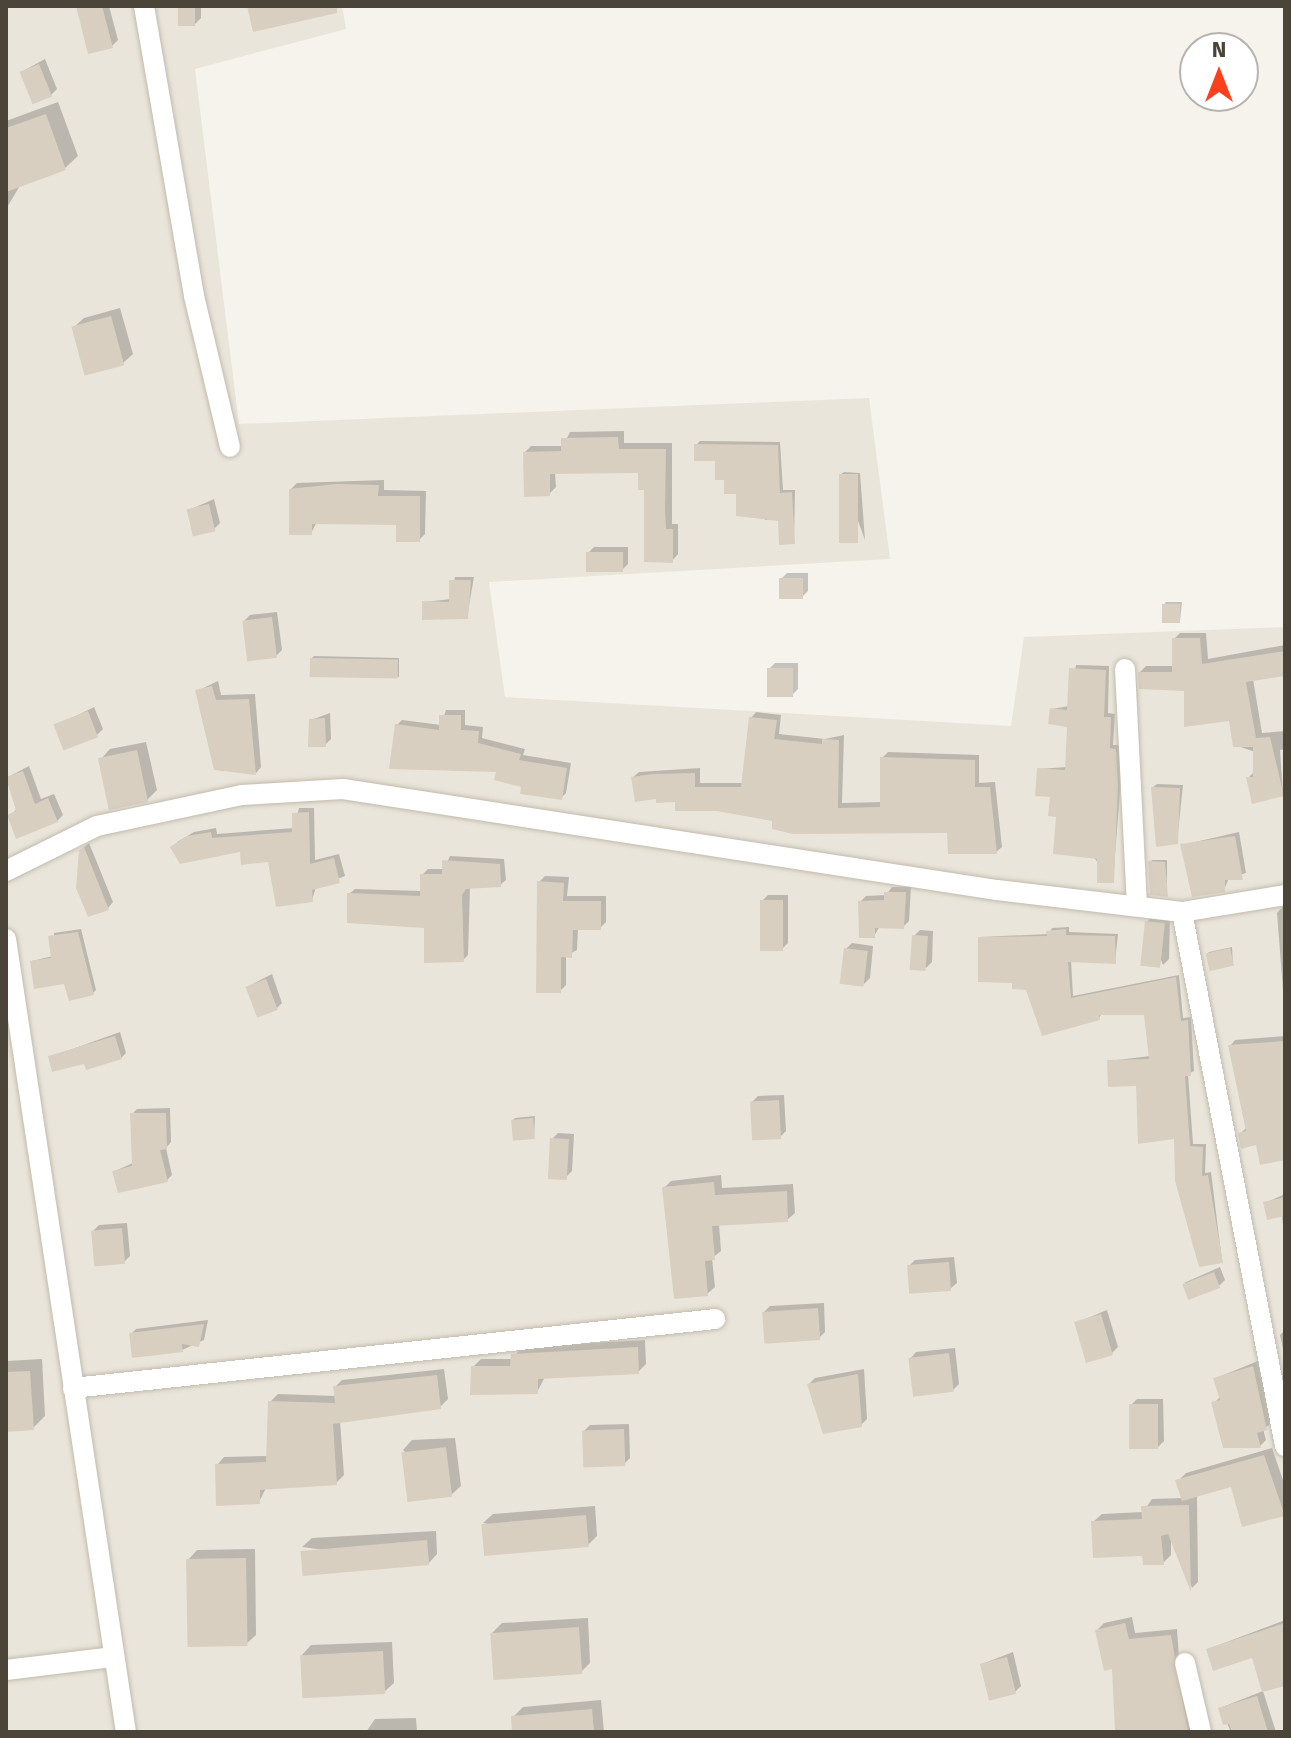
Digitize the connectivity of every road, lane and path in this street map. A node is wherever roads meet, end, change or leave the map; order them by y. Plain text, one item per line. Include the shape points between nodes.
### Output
1 (144, 6) edge
2 (230, 447) dead end
3 (1125, 669) dead end
4 (6, 871) edge
5 (1285, 895) edge
6 (1137, 904) junction
7 (1182, 912) junction
8 (6, 939) edge
9 (715, 1319) dead end
10 (73, 1388) junction
11 (1285, 1446) edge
12 (114, 1657) junction
13 (1185, 1663) dead end
14 (6, 1670) edge
15 (126, 1732) edge
16 (1201, 1732) edge

1 - 2 street via 194,296
3 - 6 street
4 - 6 street via 97,826 242,795 343,789 997,890
5 - 7 street
6 - 7 street
7 - 11 street
8 - 10 street
9 - 10 street
10 - 12 street
12 - 14 street
12 - 15 street
13 - 16 street

